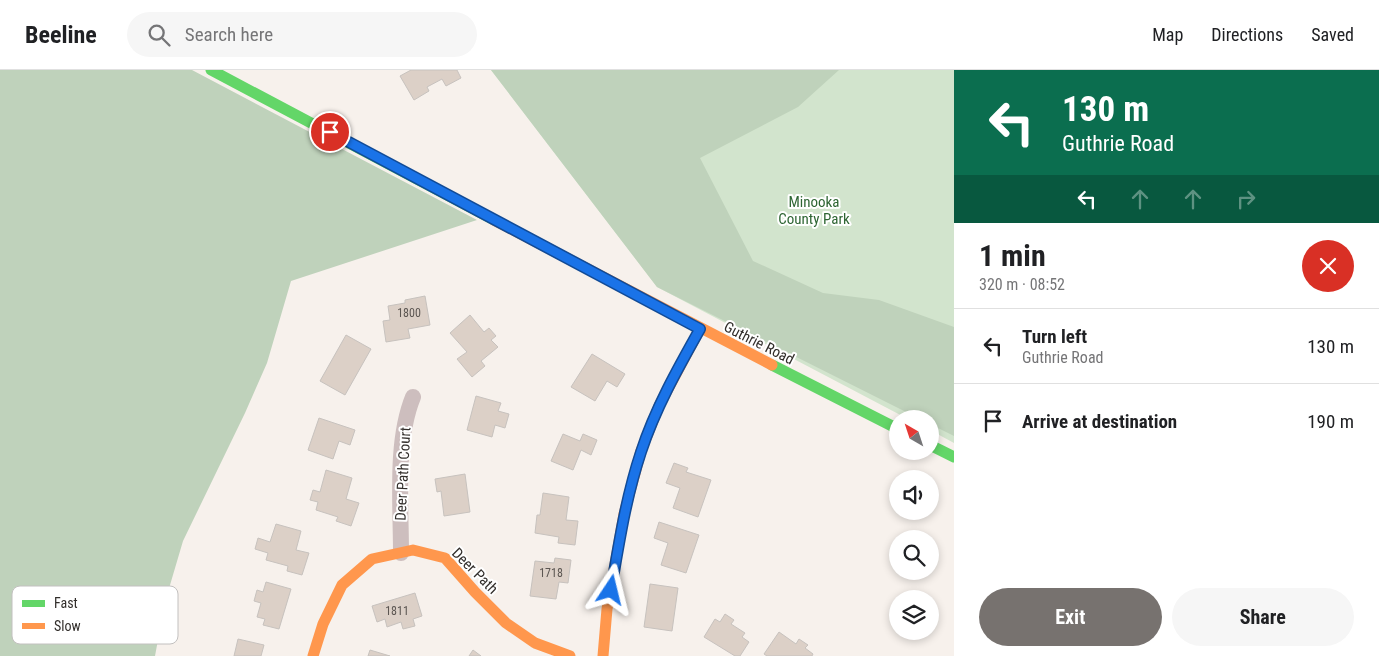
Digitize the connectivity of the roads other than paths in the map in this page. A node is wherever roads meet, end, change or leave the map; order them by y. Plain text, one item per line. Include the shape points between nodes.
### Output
1 (211, 70) edge
2 (700, 329) junction
3 (413, 397) dead end
4 (889, 424) edge
5 (939, 450) edge
6 (954, 457) edge
7 (401, 552) junction
8 (313, 656) edge
9 (570, 656) edge
10 (603, 656) edge

1 - 2 street, Guthrie Road
2 - 4 street, Guthrie Road
2 - 10 street via 659,406 641,452 624,514 607,609
3 - 7 street, Deer Path Court via 402,442
5 - 6 street
7 - 8 street, Deer Path via 372,559 342,585 322,624
7 - 9 street, Deer Path via 413,550 445,558 506,623 535,643

